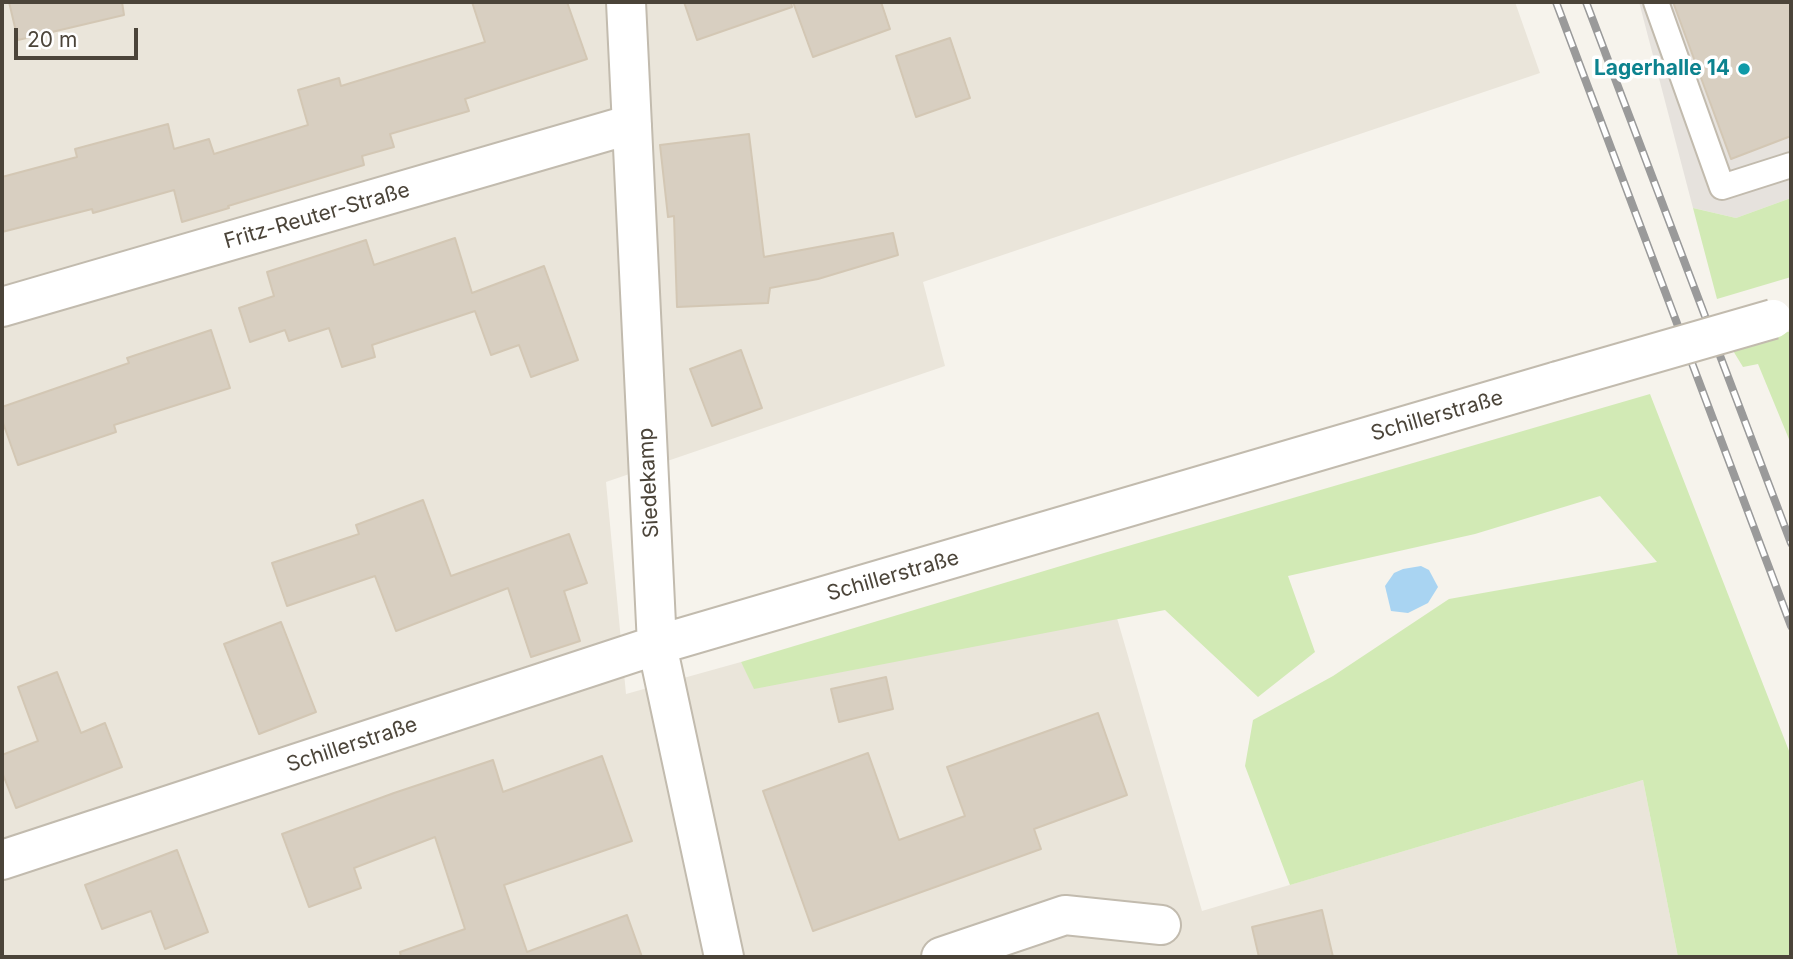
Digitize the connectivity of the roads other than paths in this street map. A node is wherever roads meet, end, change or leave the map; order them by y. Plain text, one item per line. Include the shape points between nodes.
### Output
1 (626, 2) edge
2 (1656, 2) edge
3 (632, 124) junction
4 (1791, 164) edge
5 (2, 307) edge
6 (1782, 317) edge
7 (649, 648) junction
8 (2, 860) edge
9 (1161, 925) dead end
10 (724, 957) edge
11 (941, 957) edge

1 - 3 street, Siedekamp
2 - 4 lane via 1722,187
3 - 5 street, Fritz-Reuter-Straße
3 - 7 street, Siedekamp
6 - 7 street, Schillerstraße, bridge
7 - 8 street, Schillerstraße
7 - 10 street, Siedekamp
9 - 11 street via 1065,915

